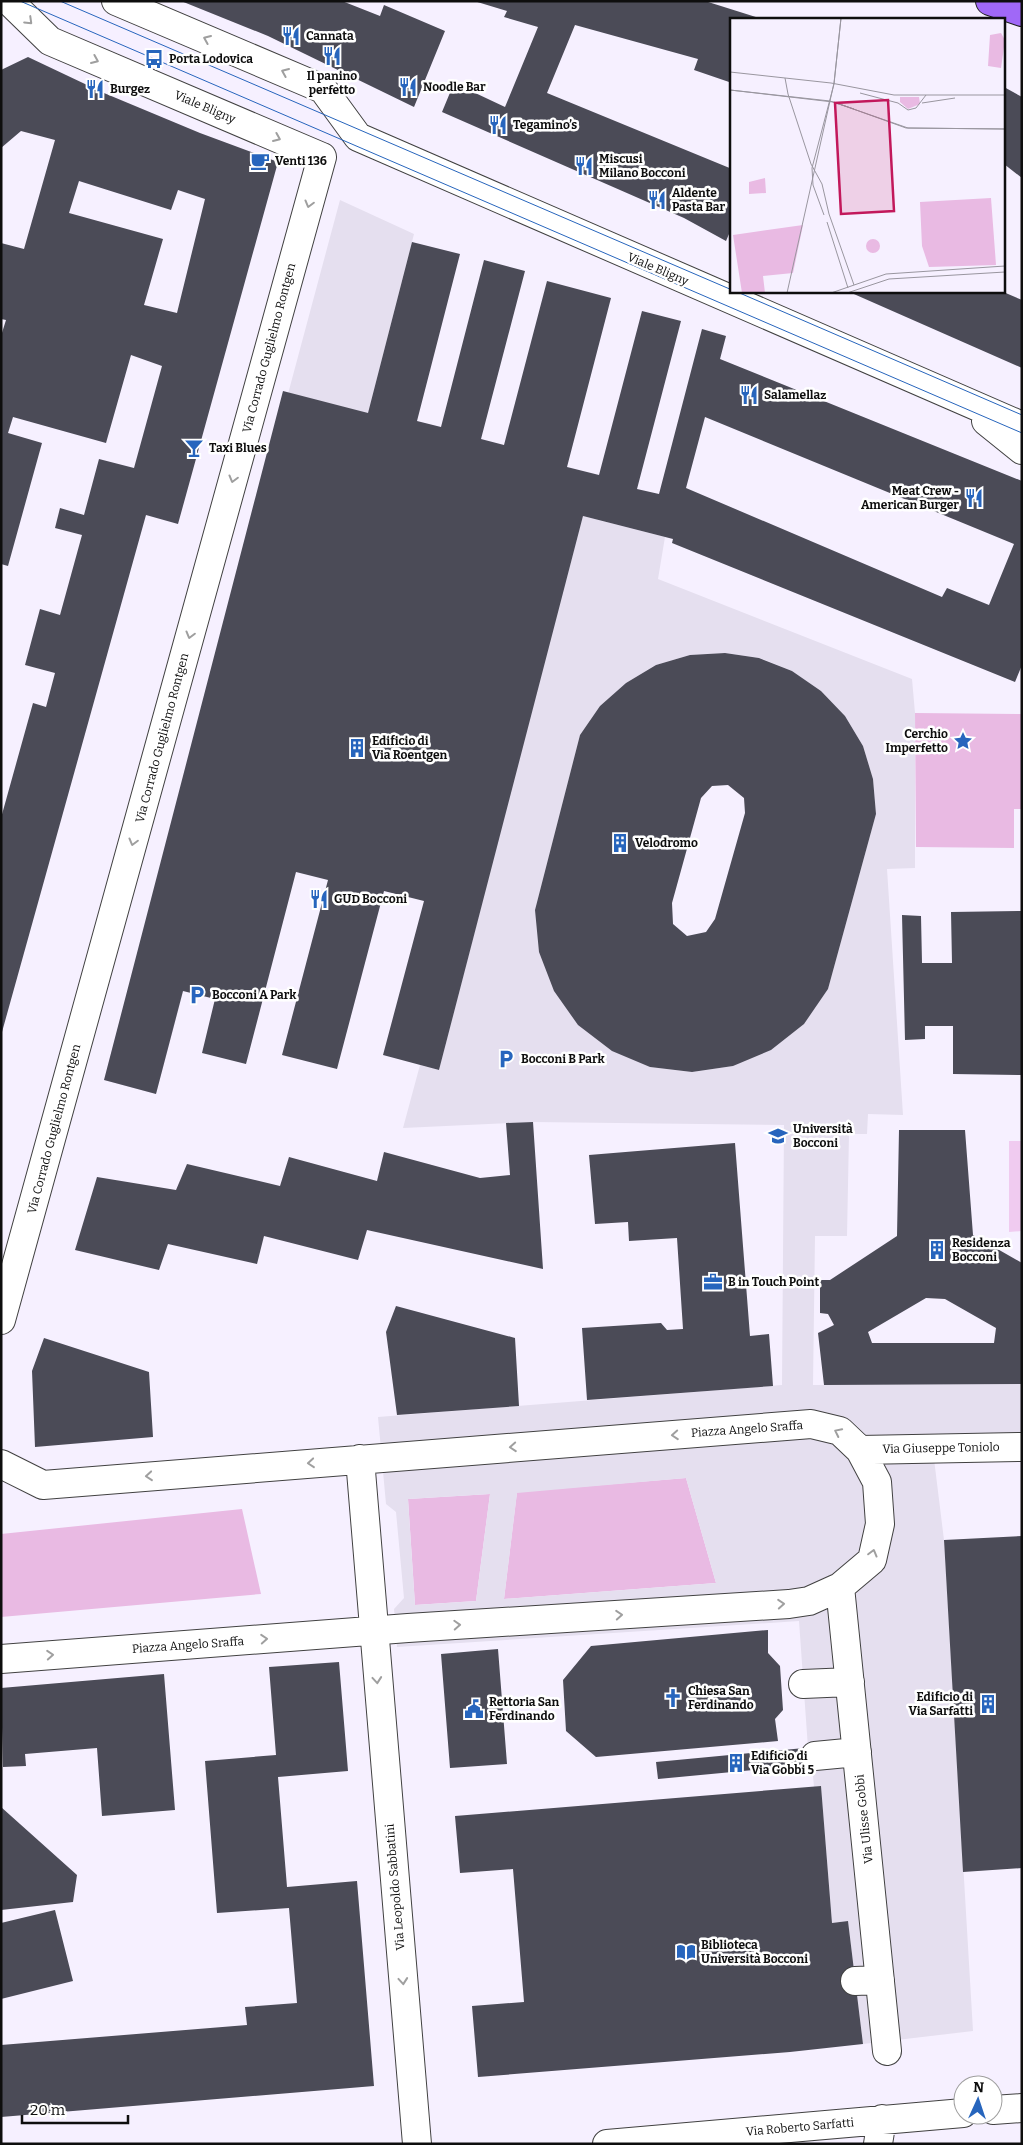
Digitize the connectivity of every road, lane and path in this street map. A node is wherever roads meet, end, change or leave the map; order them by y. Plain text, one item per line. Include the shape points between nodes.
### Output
1 (9, 1) edge
2 (116, 1) edge
3 (990, 1) edge
4 (1022, 12) edge
5 (358, 137) junction
6 (322, 157) junction
7 (959, 399) junction
8 (1022, 426) edge
9 (1022, 450) edge
10 (1, 1320) edge
11 (1022, 1447) edge
12 (860, 1450) junction
13 (360, 1459) junction
14 (1, 1464) edge
15 (840, 1587) junction
16 (374, 1631) junction
17 (1, 1659) edge
18 (850, 1682) junction
19 (803, 1684) dead end
20 (857, 1752) junction
21 (816, 1756) dead end
22 (887, 2051) dead end
23 (1022, 2108) edge
24 (1003, 2109) edge
25 (953, 2115) edge
26 (880, 2131) edge
27 (417, 2144) edge
28 (607, 2144) edge

1 -> 6 street, Viale Bligny via 50,41
5 -> 2 street via 323,89
3 - 4 main road
5 - 6 street
5 - 7 street, Viale Bligny
6 -> 10 street, Via Corrado Guglielmo Rontgen
7 - 8 street, Viale Bligny
7 - 9 street, Viale Bligny
11 - 12 street, Via Giuseppe Toniolo
12 -> 13 street, Piazza Angelo Sraffa via 840,1431 811,1424
15 -> 12 street, Piazza Angelo Sraffa via 872,1560 880,1524 877,1482
13 -> 14 street, Piazza Angelo Sraffa via 43,1485
13 - 16 street
16 -> 15 street, Piazza Angelo Sraffa via 788,1604 809,1600
15 - 18 street, Via Ulisse Gobbi
17 -> 16 street, Piazza Angelo Sraffa
16 -> 27 street, Via Leopoldo Sabbatini
18 - 19 street
18 - 20 street, Via Ulisse Gobbi
20 - 21 street
20 - 22 street, Via Ulisse Gobbi via 868,1980
23 - 24 street
25 - 26 street, Via Roberto Sarfatti
26 - 28 street, Via Roberto Sarfatti

